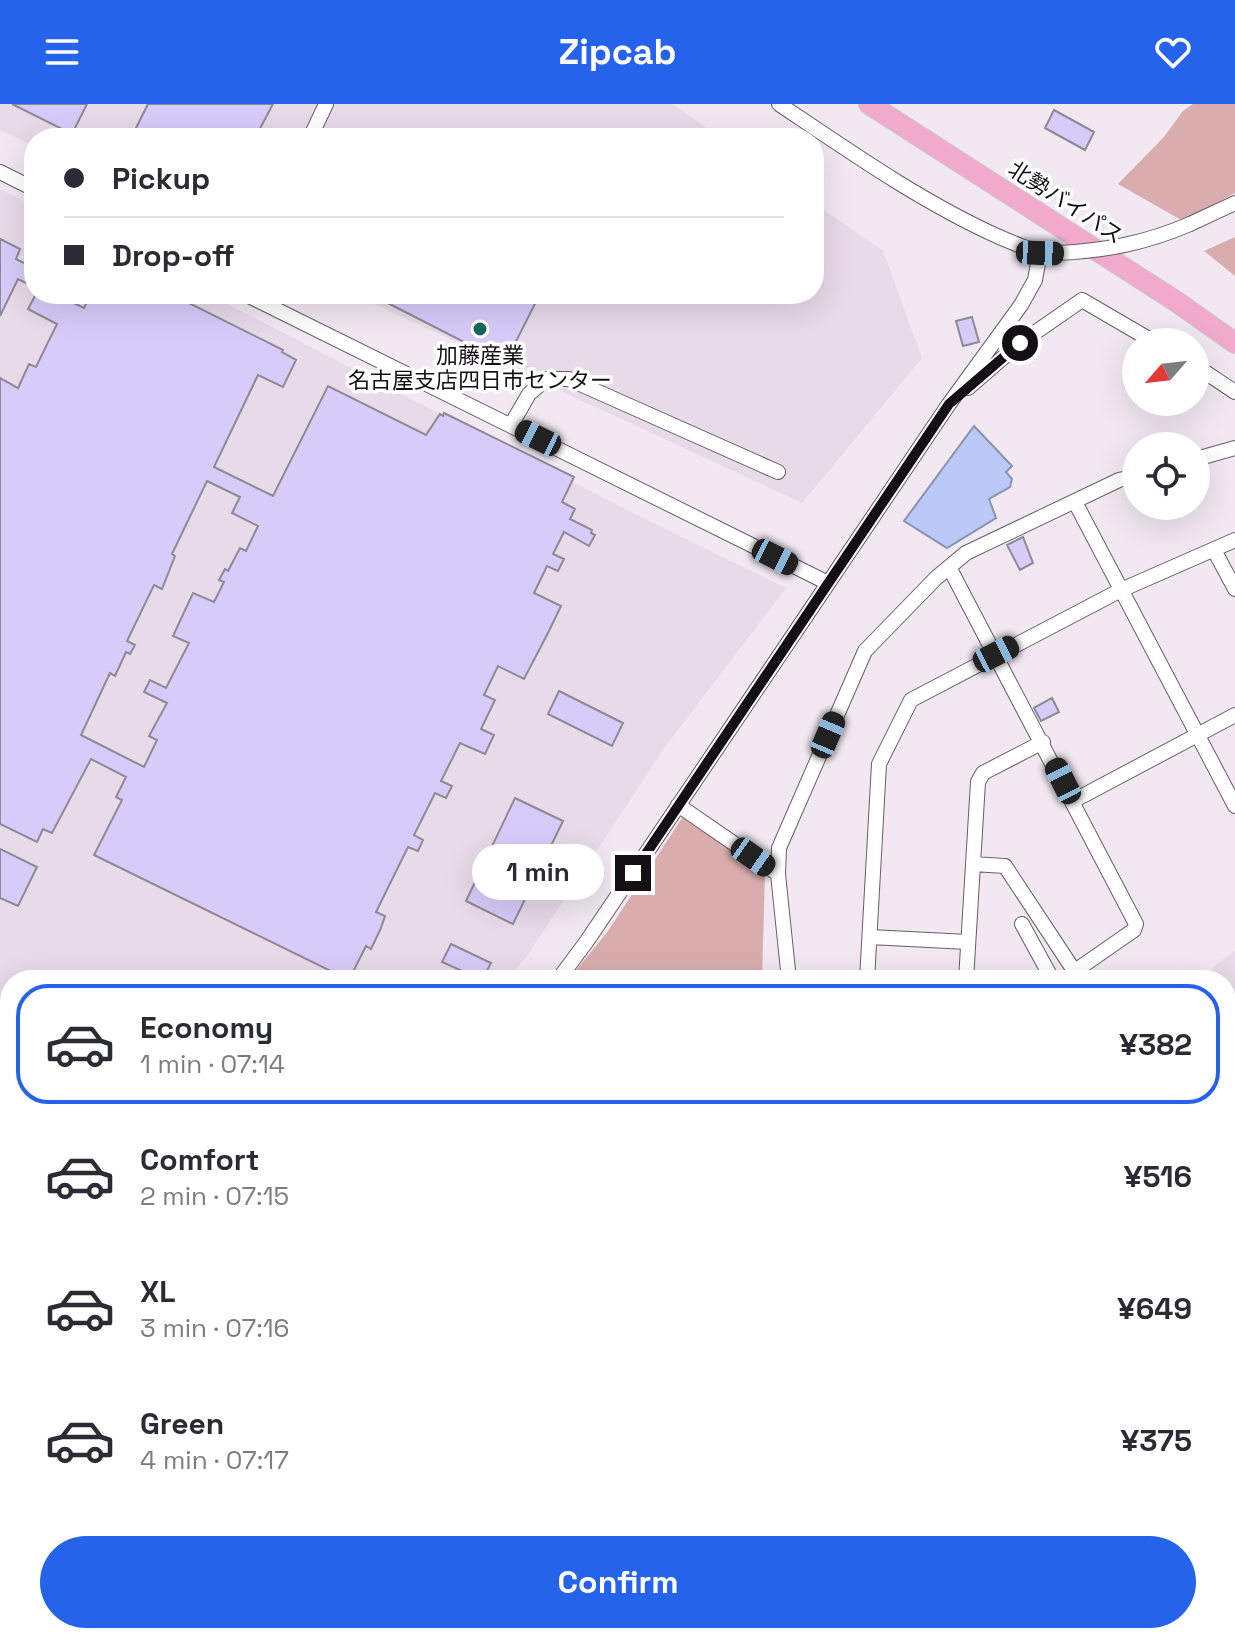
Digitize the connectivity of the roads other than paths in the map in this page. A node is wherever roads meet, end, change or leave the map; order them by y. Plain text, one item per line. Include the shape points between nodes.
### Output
1 (326, 104) edge
2 (779, 104) edge
3 (869, 104) edge
4 (315, 128) edge
5 (817, 128) edge
6 (824, 132) edge
7 (0, 172) edge
8 (24, 184) edge
9 (1235, 203) edge
10 (1040, 253) junction
11 (265, 304) edge
12 (1130, 328) edge
13 (1235, 343) edge
14 (1210, 375) edge
15 (1235, 392) edge
16 (949, 404) junction
17 (511, 425) junction
18 (1235, 448) edge
19 (1210, 455) edge
20 (778, 472) dead end
21 (1122, 479) edge
22 (1075, 502) junction
23 (1235, 540) edge
24 (1214, 550) junction
25 (949, 567) junction
26 (828, 583) junction
27 (1235, 589) edge
28 (1121, 590) junction
29 (996, 654) junction
30 (1235, 715) edge
31 (1197, 735) junction
32 (1043, 742) junction
33 (1073, 801) junction
34 (678, 805) junction
35 (1235, 806) edge
36 (973, 864) junction
37 (778, 874) junction
38 (1022, 924) dead end
39 (870, 937) junction
40 (968, 942) junction
41 (565, 970) edge
42 (788, 970) edge
43 (868, 970) edge
44 (967, 970) edge
45 (1047, 970) edge
46 (1075, 970) edge
47 (1086, 970) edge

1 - 4 street
2 - 5 street
3 - 13 highway, 北勢バイパス
6 - 10 street via 948,211
7 - 8 street
9 - 10 street, bridge via 1141,244
10 - 16 street via 1035,280 1021,305
11 - 17 street
12 - 16 street via 1082,300 1020,343
14 - 15 street
16 - 26 street
17 - 20 street via 529,394 546,379 569,379
17 - 26 street
18 - 19 street
21 - 22 street
22 - 25 street via 966,553
22 - 28 street
23 - 24 street
24 - 27 street
24 - 28 street
25 - 29 street
25 - 37 street via 865,651 779,848
26 - 34 street
28 - 29 street
28 - 31 street
29 - 32 street
29 - 39 street via 911,700 879,764
30 - 31 street
31 - 33 street
31 - 35 street
32 - 33 street
32 - 36 street via 983,773
33 - 47 street via 1136,924
34 - 37 street
34 - 41 street
36 - 40 street
36 - 46 street via 1005,866
37 - 42 street
38 - 45 street
39 - 40 street
39 - 43 street
40 - 44 street

